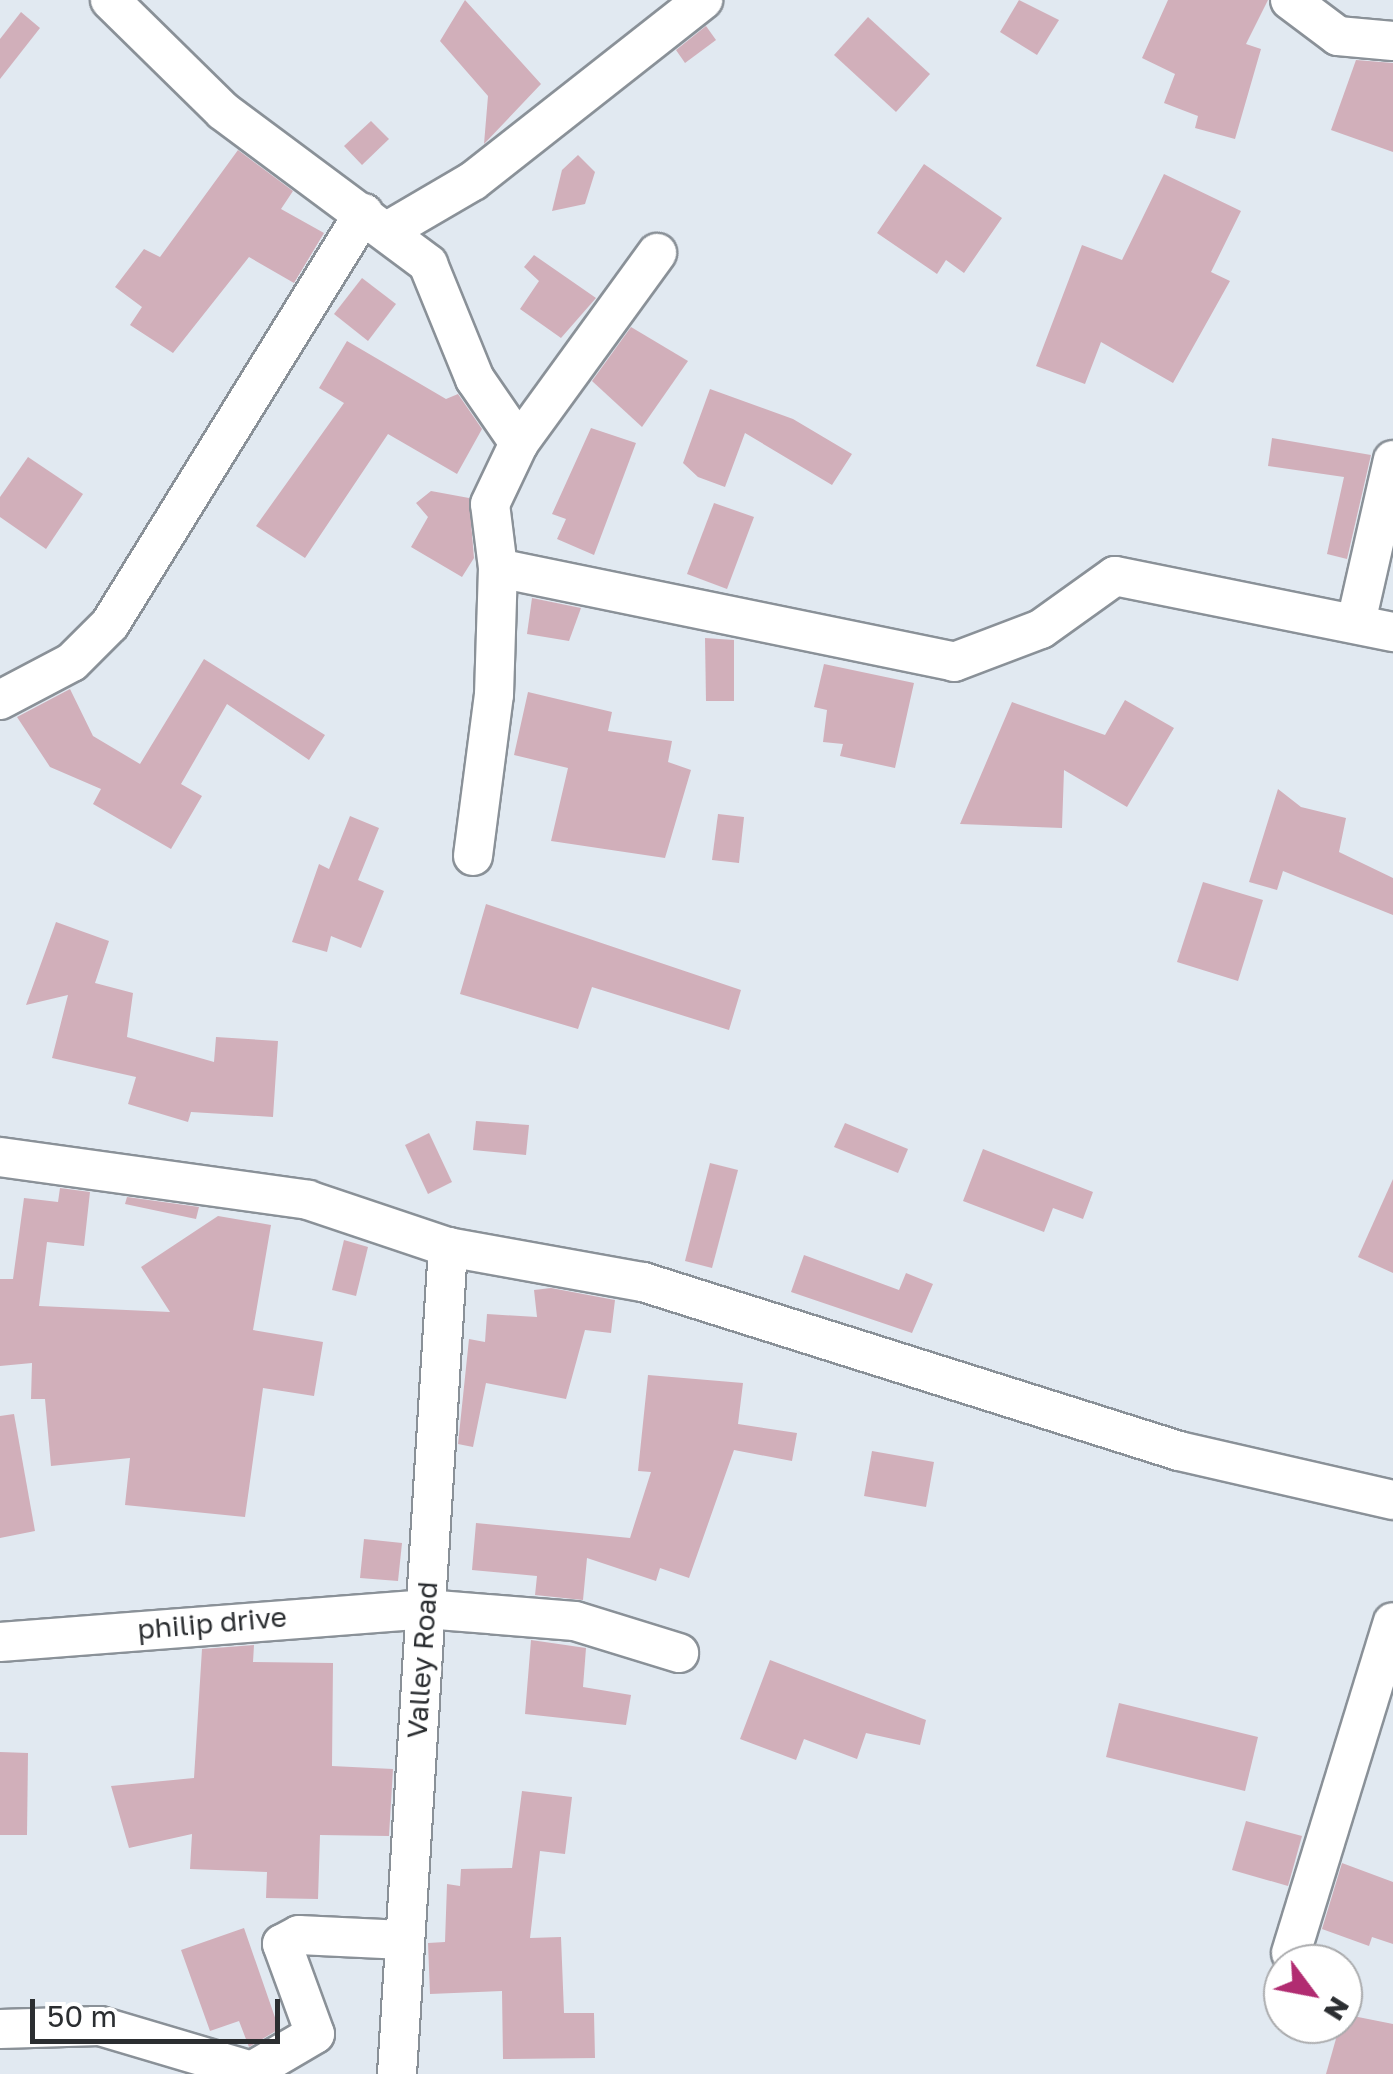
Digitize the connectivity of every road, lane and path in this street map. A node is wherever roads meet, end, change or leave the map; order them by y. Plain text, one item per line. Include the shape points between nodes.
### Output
1 (110, 0) edge
2 (703, 0) edge
3 (1290, 0) edge
4 (1393, 41) edge
5 (377, 221) junction
6 (657, 252) dead end
7 (520, 444) junction
8 (1393, 460) edge
9 (498, 568) junction
10 (1357, 618) junction
11 (1393, 632) edge
12 (0, 700) edge
13 (473, 856) dead end
14 (0, 1157) edge
15 (448, 1247) junction
16 (1393, 1500) edge
17 (425, 1609) junction
18 (1393, 1622) edge
19 (0, 1642) edge
20 (679, 1653) dead end
21 (404, 1940) junction
22 (1294, 1944) edge
23 (0, 2028) edge
24 (397, 2074) edge

1 - 5 street via 222,112
2 - 5 street via 474,181
3 - 4 street via 1338,36
5 - 7 street via 428,264 476,379
5 - 12 street via 110,624 72,662
6 - 7 street
7 - 9 street via 490,504
8 - 10 street
9 - 10 street via 954,662 1041,629 1103,577
9 - 13 street via 492,727
10 - 11 street
14 - 15 street via 308,1200
15 - 16 street via 643,1282 1179,1451
15 - 17 street, Valley Road
17 - 19 street, philip drive
17 - 20 street, philip drive via 575,1621
17 - 21 street, Valley Road
18 - 22 street
21 - 23 street via 299,1935 282,1944 315,2034 252,2071 100,2026
21 - 24 street, Valley Road

